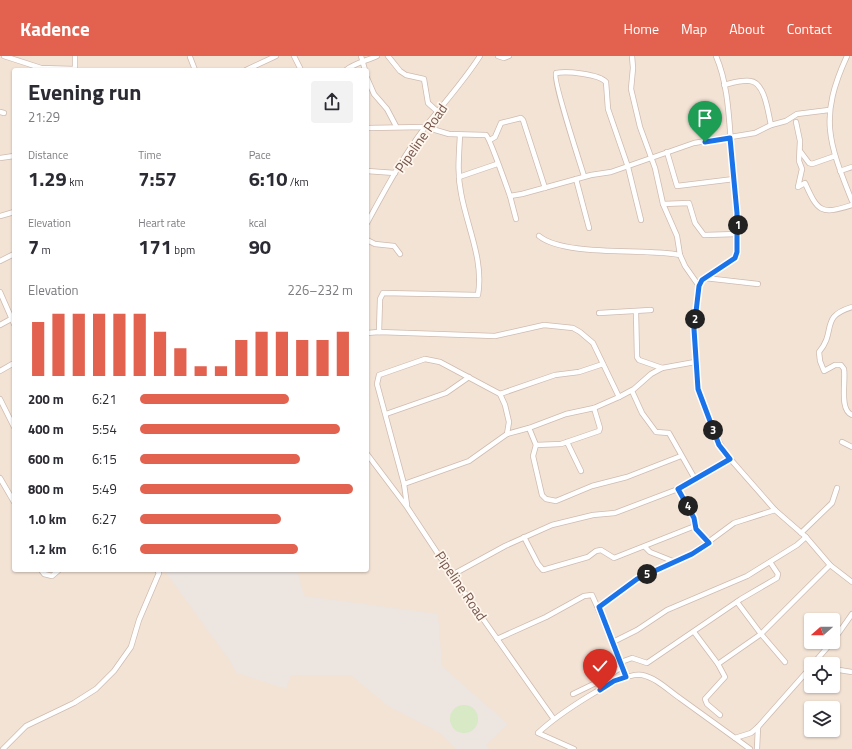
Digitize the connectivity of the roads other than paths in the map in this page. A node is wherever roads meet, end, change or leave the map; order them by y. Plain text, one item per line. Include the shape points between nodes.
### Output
1 (4, 56) edge
2 (75, 56) edge
3 (276, 56) edge
4 (294, 56) edge
5 (361, 56) edge
6 (377, 56) edge
7 (388, 56) edge
8 (480, 56) edge
9 (498, 56) edge
10 (509, 56) edge
11 (632, 56) edge
12 (716, 56) edge
13 (846, 56) edge
14 (190, 57) dead end
15 (362, 63) junction
16 (41, 68) edge
17 (75, 68) edge
18 (194, 68) edge
19 (250, 68) edge
20 (300, 68) edge
21 (349, 68) edge
22 (364, 68) edge
23 (369, 83) edge
24 (724, 85) junction
25 (830, 110) junction
26 (438, 112) junction
27 (796, 122) dead end
28 (771, 125) junction
29 (396, 126) junction
30 (425, 127) junction
31 (369, 128) edge
32 (460, 135) junction
33 (730, 138) junction
34 (490, 140) junction
35 (800, 151) junction
36 (667, 152) junction
37 (12, 156) edge
38 (835, 156) junction
39 (0, 158) edge
40 (651, 159) junction
41 (497, 164) junction
42 (628, 167) junction
43 (852, 167) edge
44 (369, 171) edge
45 (840, 171) junction
46 (395, 173) junction
47 (584, 176) junction
48 (459, 177) junction
49 (576, 179) junction
50 (734, 179) junction
51 (545, 188) junction
52 (510, 196) junction
53 (852, 201) edge
54 (663, 204) junction
55 (852, 204) edge
56 (12, 213) edge
57 (370, 213) edge
58 (0, 216) edge
59 (516, 219) dead end
60 (641, 220) dead end
61 (589, 228) dead end
62 (738, 234) junction
63 (539, 236) dead end
64 (369, 241) edge
65 (400, 254) dead end
66 (12, 255) edge
67 (680, 255) junction
68 (0, 261) edge
69 (705, 278) junction
70 (758, 284) dead end
71 (699, 286) junction
72 (0, 292) edge
73 (852, 307) edge
74 (651, 310) dead end
75 (636, 312) junction
76 (599, 313) dead end
77 (12, 319) joint
78 (0, 325) edge
79 (380, 332) junction
80 (369, 333) edge
81 (695, 362) junction
82 (12, 364) edge
83 (603, 364) junction
84 (662, 368) junction
85 (0, 371) edge
86 (469, 377) junction
87 (632, 391) junction
88 (500, 394) junction
89 (619, 397) junction
90 (0, 399) edge
91 (594, 408) junction
92 (386, 414) junction
93 (852, 415) edge
94 (12, 423) edge
95 (529, 428) junction
96 (507, 434) junction
97 (567, 442) junction
98 (842, 442) dead end
99 (536, 445) junction
100 (852, 447) edge
101 (681, 456) junction
102 (369, 457) edge
103 (730, 459) junction
104 (582, 471) dead end
105 (0, 478) edge
106 (695, 479) junction
107 (404, 484) junction
108 (2, 487) edge
109 (837, 488) dead end
110 (678, 489) junction
111 (12, 493) edge
112 (8, 494) junction
113 (12, 499) edge
114 (407, 507) junction
115 (775, 510) junction
116 (695, 526) junction
117 (801, 533) junction
118 (524, 537) junction
119 (806, 538) junction
120 (709, 543) junction
121 (645, 547) junction
122 (675, 562) junction
123 (770, 562) junction
124 (830, 565) junction
125 (42, 572) edge
126 (57, 572) edge
127 (159, 572) edge
128 (452, 575) junction
129 (852, 582) edge
130 (737, 602) junction
131 (599, 607) junction
132 (852, 614) edge
133 (840, 630) edge
134 (694, 632) junction
135 (761, 634) junction
136 (497, 639) junction
137 (613, 642) junction
138 (825, 649) edge
139 (819, 657) edge
140 (785, 662) dead end
141 (622, 664) junction
142 (718, 664) junction
143 (840, 670) edge
144 (852, 672) edge
145 (804, 675) edge
146 (626, 677) junction
147 (573, 694) dead end
148 (720, 715) dead end
149 (553, 718) junction
150 (758, 727) junction
151 (735, 738) junction
152 (3, 749) edge
153 (574, 749) edge
154 (750, 749) edge
155 (757, 749) edge

1 - 16 street
2 - 17 street
3 - 19 street
4 - 20 street
5 - 15 street
6 - 15 street
7 - 26 street via 406,75 424,79 428,103
8 - 26 street, Pipeline Road
9 - 10 street
11 - 40 street via 634,68 631,89
12 - 24 street
13 - 25 street via 834,89
14 - 18 street
15 - 21 street
15 - 22 street
23 - 29 street
24 - 28 street via 744,81 755,83 762,90
24 - 33 street
25 - 28 street via 797,114 786,121
25 - 38 street via 830,134
26 - 30 street, Pipeline Road
27 - 35 street
28 - 33 street via 755,133
29 - 30 street
29 - 31 street
30 - 32 street
30 - 46 street, Pipeline Road
32 - 34 street via 484,134
32 - 48 street
33 - 36 street
33 - 50 street
34 - 41 street
34 - 51 street via 495,137 501,123 521,118
35 - 38 street via 812,164
35 - 55 street via 799,161 802,169 798,187 805,183 814,204 832,210
36 - 40 street
36 - 50 street via 677,186
37 - 39 street
38 - 45 street
40 - 42 street
40 - 54 street
41 - 48 street
41 - 52 street
42 - 47 street
42 - 47 street via 608,109 604,80 570,72 556,73 562,109 573,136
42 - 60 street
43 - 45 street
44 - 46 street
45 - 53 street
46 - 57 street, Pipeline Road
47 - 49 street
48 - 79 street via 478,264 478,295 383,293 380,298
49 - 51 street
49 - 61 street
50 - 62 street
51 - 52 street
52 - 59 street
54 - 62 street via 689,203 695,223 704,235
54 - 67 street via 674,227
56 - 58 street
62 - 69 street via 735,258
63 - 67 street via 551,244
64 - 65 street via 394,246
66 - 68 street
67 - 71 street
69 - 70 street
69 - 71 street
71 - 81 street via 694,329
72 - 77 street
73 - 93 street via 838,311 834,316 826,344 819,352 824,370 835,365 841,365 844,369 844,407
74 - 75 street
75 - 76 street
75 - 84 street via 637,357
77 - 78 street
79 - 80 street
79 - 83 street via 495,336 544,325 573,328 593,343
81 - 84 street
81 - 103 street via 700,395 719,445
82 - 85 street
83 - 88 street via 579,372 555,375
83 - 89 street
84 - 87 street
86 - 88 street
86 - 92 street via 446,393
86 - 92 street via 440,362 425,359 385,372 379,375 377,384
87 - 89 street
87 - 101 street via 650,425 656,432 669,433
88 - 96 street via 509,422
89 - 91 street
90 - 94 street
91 - 95 street via 566,414
91 - 97 street via 600,431
92 - 107 street
95 - 96 street
95 - 99 street
96 - 107 street via 470,461
97 - 99 street
97 - 104 street
98 - 100 street
99 - 101 street via 533,461 542,495 550,501 642,472
101 - 106 street
102 - 114 street, Pipeline Road
103 - 106 street
103 - 115 street
105 - 108 street
106 - 110 street
107 - 114 street
108 - 112 street
109 - 117 street via 832,503
110 - 116 street via 694,518
110 - 118 street via 615,513 556,523
111 - 112 street
112 - 113 street
114 - 128 street, Pipeline Road
115 - 117 street
115 - 120 street via 734,523
116 - 120 street
116 - 121 street
117 - 119 street
118 - 121 street via 543,570 588,557 596,551 601,550 614,558
118 - 128 street
119 - 123 street
119 - 124 street
120 - 122 street
121 - 122 street via 650,552
122 - 131 street via 637,579
123 - 130 street via 778,576
123 - 137 street via 728,586 667,610
124 - 129 street
124 - 135 street
125 - 126 street via 52,576
127 - 152 street via 131,646 114,671 90,693 74,703 26,726
128 - 136 street, Pipeline Road
130 - 134 street
130 - 135 street
131 - 136 street via 592,595 584,596
131 - 137 street
132 - 133 street
134 - 141 street via 647,662 632,658
134 - 142 street
135 - 140 street
135 - 142 street
136 - 149 street, Pipeline Road
137 - 141 street
138 - 139 street
141 - 146 street
141 - 147 street via 604,679
142 - 148 street via 725,677 705,699
143 - 144 street
145 - 150 street
146 - 149 street via 614,681
146 - 151 street via 643,676 655,681
149 - 153 street via 538,733
150 - 151 street via 751,733
150 - 155 street
151 - 154 street

